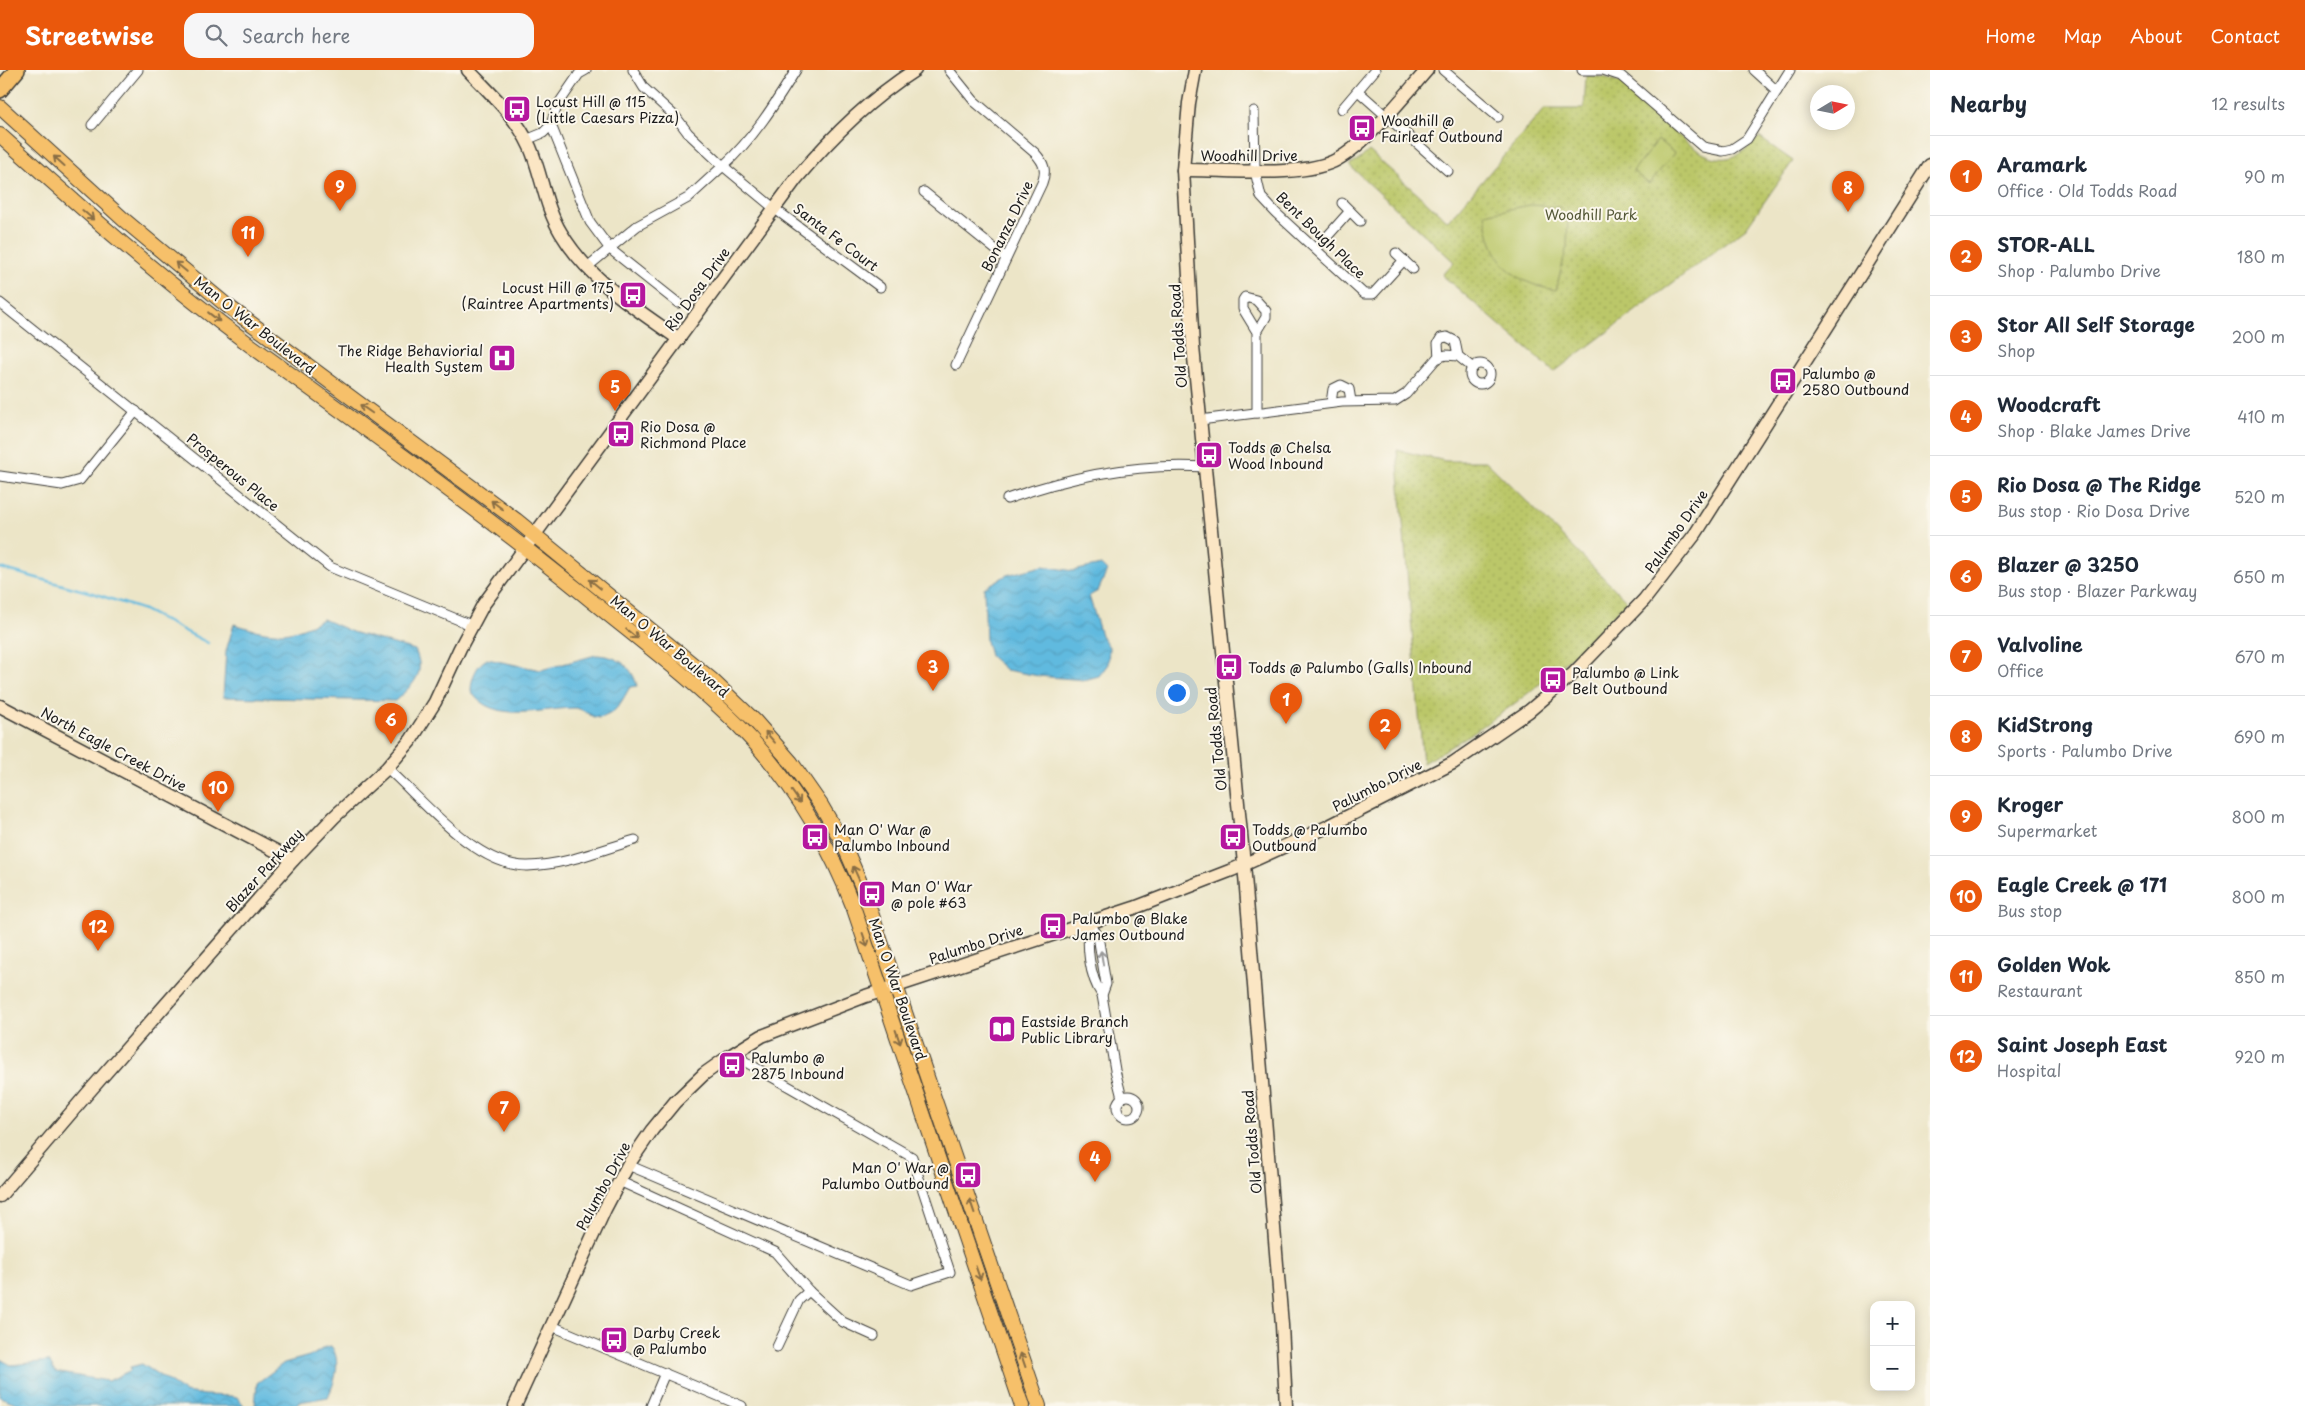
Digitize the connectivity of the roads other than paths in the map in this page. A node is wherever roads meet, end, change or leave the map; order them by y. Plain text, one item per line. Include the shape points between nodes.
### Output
1 (17, 70) edge
2 (138, 70) edge
3 (468, 70) edge
4 (586, 70) edge
5 (633, 70) edge
6 (796, 70) edge
7 (915, 70) edge
8 (949, 70) edge
9 (1195, 70) edge
10 (1375, 70) edge
11 (1427, 70) edge
12 (1443, 70) edge
13 (1582, 70) edge
14 (1754, 70) edge
15 (1790, 70) edge
16 (0, 90) edge
17 (1358, 91) junction
18 (1777, 91) junction
19 (0, 107) edge
20 (1342, 109) dead end
21 (1254, 111) dead end
22 (1385, 116) junction
23 (1498, 116) dead end
24 (92, 125) dead end
25 (551, 125) junction
26 (0, 135) edge
27 (526, 140) junction
28 (1930, 165) edge
29 (723, 166) junction
30 (1182, 170) junction
31 (1255, 170) junction
32 (1448, 171) dead end
33 (924, 192) dead end
34 (1342, 203) dead end
35 (775, 209) junction
36 (1350, 211) junction
37 (1360, 221) dead end
38 (610, 249) junction
39 (1316, 249) junction
40 (1396, 253) dead end
41 (1006, 258) junction
42 (1404, 260) junction
43 (586, 268) junction
44 (1413, 268) dead end
45 (880, 287) dead end
46 (0, 303) edge
47 (678, 304) dead end
48 (1257, 332) dead end
49 (678, 339) junction
50 (1458, 356) junction
51 (1439, 358) junction
52 (956, 365) dead end
53 (1473, 368) dead end
54 (1351, 401) junction
55 (1332, 403) junction
56 (136, 411) junction
57 (1256, 413) junction
58 (1200, 420) junction
59 (1205, 468) junction
60 (0, 476) edge
61 (1008, 499) dead end
62 (535, 535) junction
63 (526, 548) junction
64 (471, 625) junction
65 (0, 706) edge
66 (387, 768) junction
67 (635, 840) dead end
68 (293, 860) junction
69 (1244, 864) junction
70 (1090, 923) junction
71 (897, 985) junction
72 (882, 990) junction
73 (738, 1050) junction
74 (1122, 1098) dead end
75 (628, 1165) junction
76 (619, 1181) junction
77 (0, 1196) edge
78 (809, 1291) junction
79 (552, 1326) junction
80 (874, 1336) dead end
81 (777, 1347) dead end
82 (665, 1373) junction
83 (516, 1406) edge
84 (651, 1406) edge
85 (742, 1406) edge
86 (1022, 1406) edge
87 (1039, 1406) edge
88 (1286, 1406) edge

1 - 16 highway
2 - 24 street
3 - 27 street via 503,106
4 - 25 street via 579,74 557,106
5 - 29 street, Santa Fe Court via 644,88
6 - 29 street via 752,134
7 - 35 street, Rio Dosa Drive via 889,86 839,129
8 - 41 street, Bonanza Drive via 974,101 1043,162 1042,183
9 - 30 street, Old Todds Road
10 - 17 street
11 - 22 street, Woodhill Drive
12 - 23 street
13 - 18 street via 1602,70 1621,76 1696,142 1712,150 1732,150 1747,140
14 - 18 street
15 - 18 street
17 - 20 street
17 - 22 street
62 -> 19 main road, Man O War Boulevard via 226,304 124,219
21 - 31 street, Bent Bough Place
22 - 31 street, Woodhill Drive via 1356,146 1326,165 1299,170
22 - 32 street
25 - 27 street via 543,133
25 - 38 street via 590,222
26 -> 63 main road, Man O War Boulevard via 86,213 216,319
27 - 43 street via 560,232
28 - 69 street, Palumbo Drive via 1696,532 1644,600 1600,648 1528,711 1453,763 1367,808
29 - 35 street, Santa Fe Court
29 - 38 street via 688,198 637,226
30 - 31 street, Woodhill Drive
30 - 58 street, Old Todds Road
31 - 39 street, Bent Bough Place via 1258,189 1266,203
33 - 41 street
34 - 36 street
35 - 45 street, Santa Fe Court
35 - 49 street, Rio Dosa Drive
36 - 37 street
36 - 39 street
38 - 43 street
38 - 47 street
39 - 42 street, Bent Bough Place via 1359,291 1369,296
40 - 42 street
41 - 52 street, Bonanza Drive
42 - 44 street
43 - 49 street
46 - 56 street, Prosperous Place
48 - 57 street
49 - 62 street, Rio Dosa Drive
50 - 51 street via 1450,354
50 - 51 street via 1455,341 1447,337 1438,343
50 - 53 street
51 - 54 street via 1400,399 1385,403
54 - 55 street
54 - 55 street via 1349,389 1341,385 1333,389
55 - 57 street
56 - 60 street via 80,480 62,485
56 - 64 street, Prosperous Place via 330,567
57 - 58 street
58 - 59 street, Old Todds Road
59 - 61 street via 1158,466 1102,473
59 - 69 street, Old Todds Road
62 - 63 street, Rio Dosa Drive
71 -> 62 main road, Man O War Boulevard via 847,852 821,805 791,762 755,721 712,680
63 - 64 street, Blazer Parkway
63 -> 72 main road, Man O War Boulevard via 699,688 772,764 829,850
64 - 66 street, Blazer Parkway via 428,714
65 - 68 street, North Eagle Creek Drive
66 - 67 street via 462,840 508,863 526,866 563,861
66 - 68 street, Blazer Parkway
68 - 77 street, Blazer Parkway
69 - 70 street, Palumbo Drive
69 - 88 street, Old Todds Road
70 - 71 street, Palumbo Drive
70 - 74 street via 1098,936 1106,984 1102,995
71 - 72 street, Palumbo Drive
87 -> 71 main road, Man O War Boulevard
72 - 73 street, Palumbo Drive via 762,1036
72 -> 86 main road, Man O War Boulevard
73 - 75 street, Palumbo Drive via 704,1074 674,1102
73 - 75 street via 744,1061 912,1157 950,1272 911,1285
75 - 76 street, Palumbo Drive
76 - 78 street via 775,1252
76 - 79 street, Palumbo Drive
78 - 80 street via 843,1322
78 - 81 street via 798,1300
79 - 82 street
79 - 83 street, Palumbo Drive
82 - 84 street
82 - 85 street

